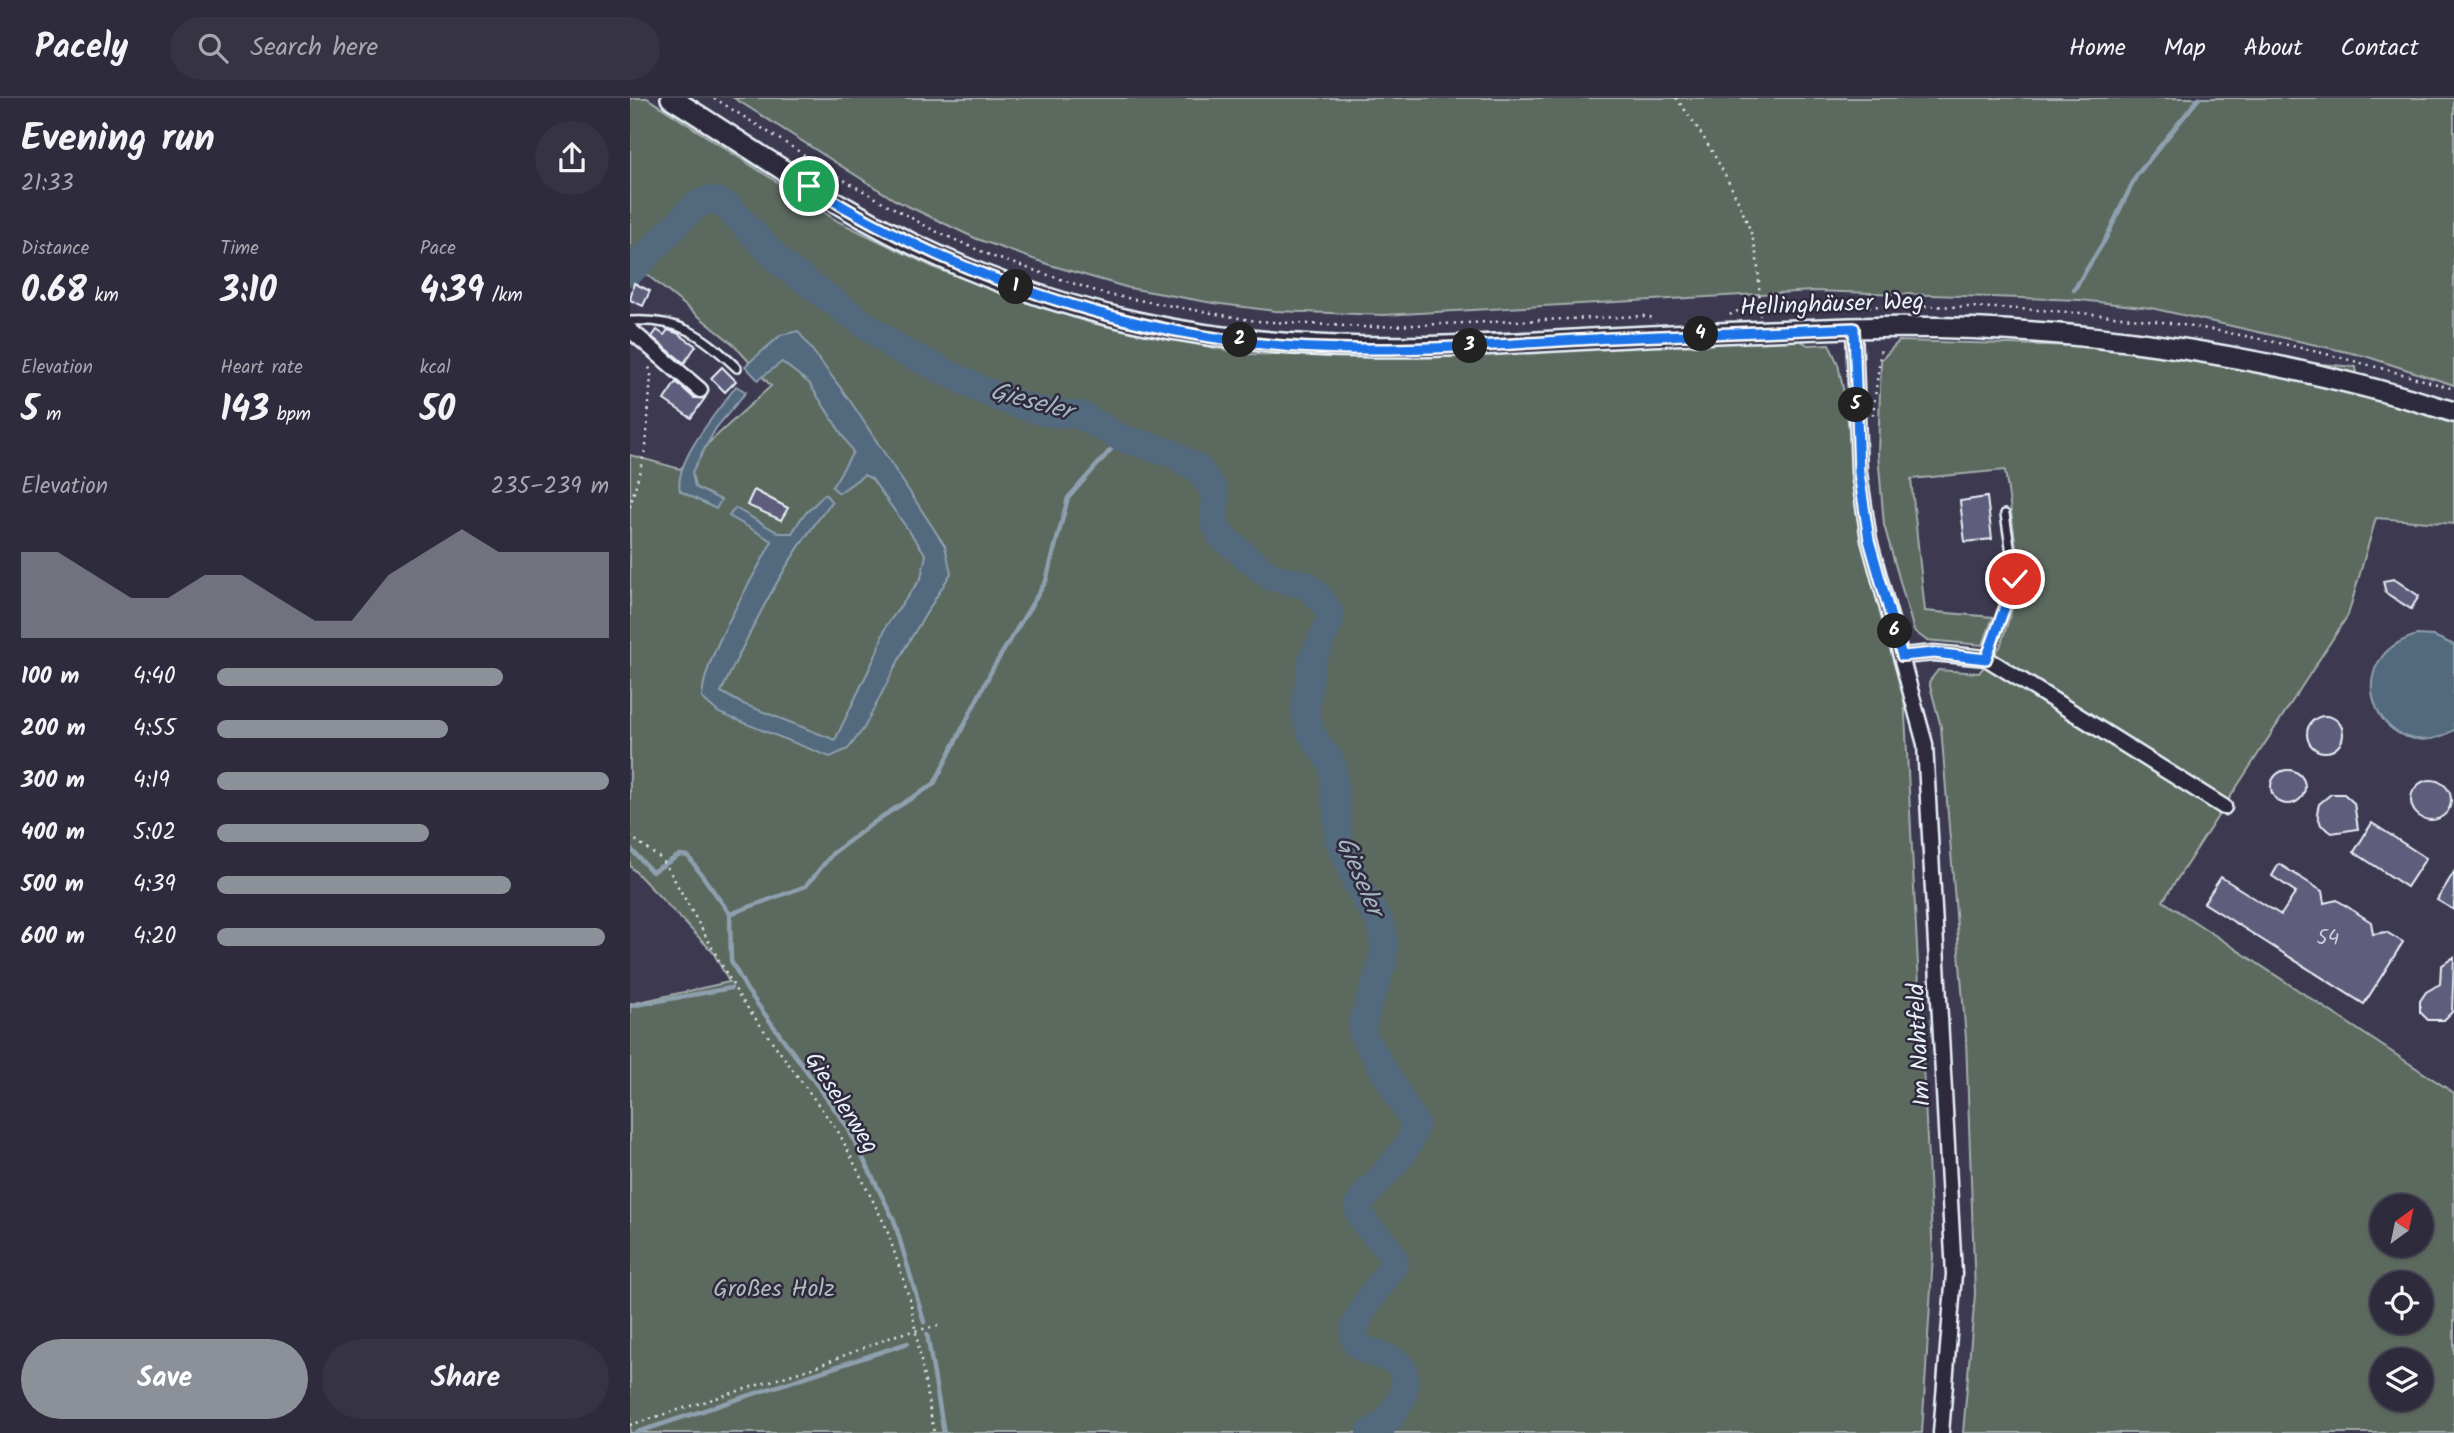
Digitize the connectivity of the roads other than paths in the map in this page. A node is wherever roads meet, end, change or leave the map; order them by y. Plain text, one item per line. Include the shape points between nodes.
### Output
1 (671, 98) edge
2 (630, 321) edge
3 (1854, 328) junction
4 (630, 330) edge
5 (737, 368) dead end
6 (700, 390) dead end
7 (2454, 412) edge
8 (2005, 514) dead end
9 (1902, 656) junction
10 (1986, 659) junction
11 (2224, 807) dead end
12 (1941, 1433) edge

1 - 3 street, Hellinghäuser Weg via 847,209 938,255 1035,294 1137,323 1247,341 1350,349 1656,327 1727,333
2 - 5 lane via 656,319 688,329 706,338
3 - 7 street, Hellinghäuser Weg via 1974,327 2200,350 2362,383
3 - 9 street, Im Nahtfeld via 1859,473 1869,540
4 - 6 street
8 - 10 lane via 2015,579
9 - 10 street via 1934,653
9 - 12 street, Im Nahtfeld via 1925,744 1944,1041 1954,1274
10 - 11 street

